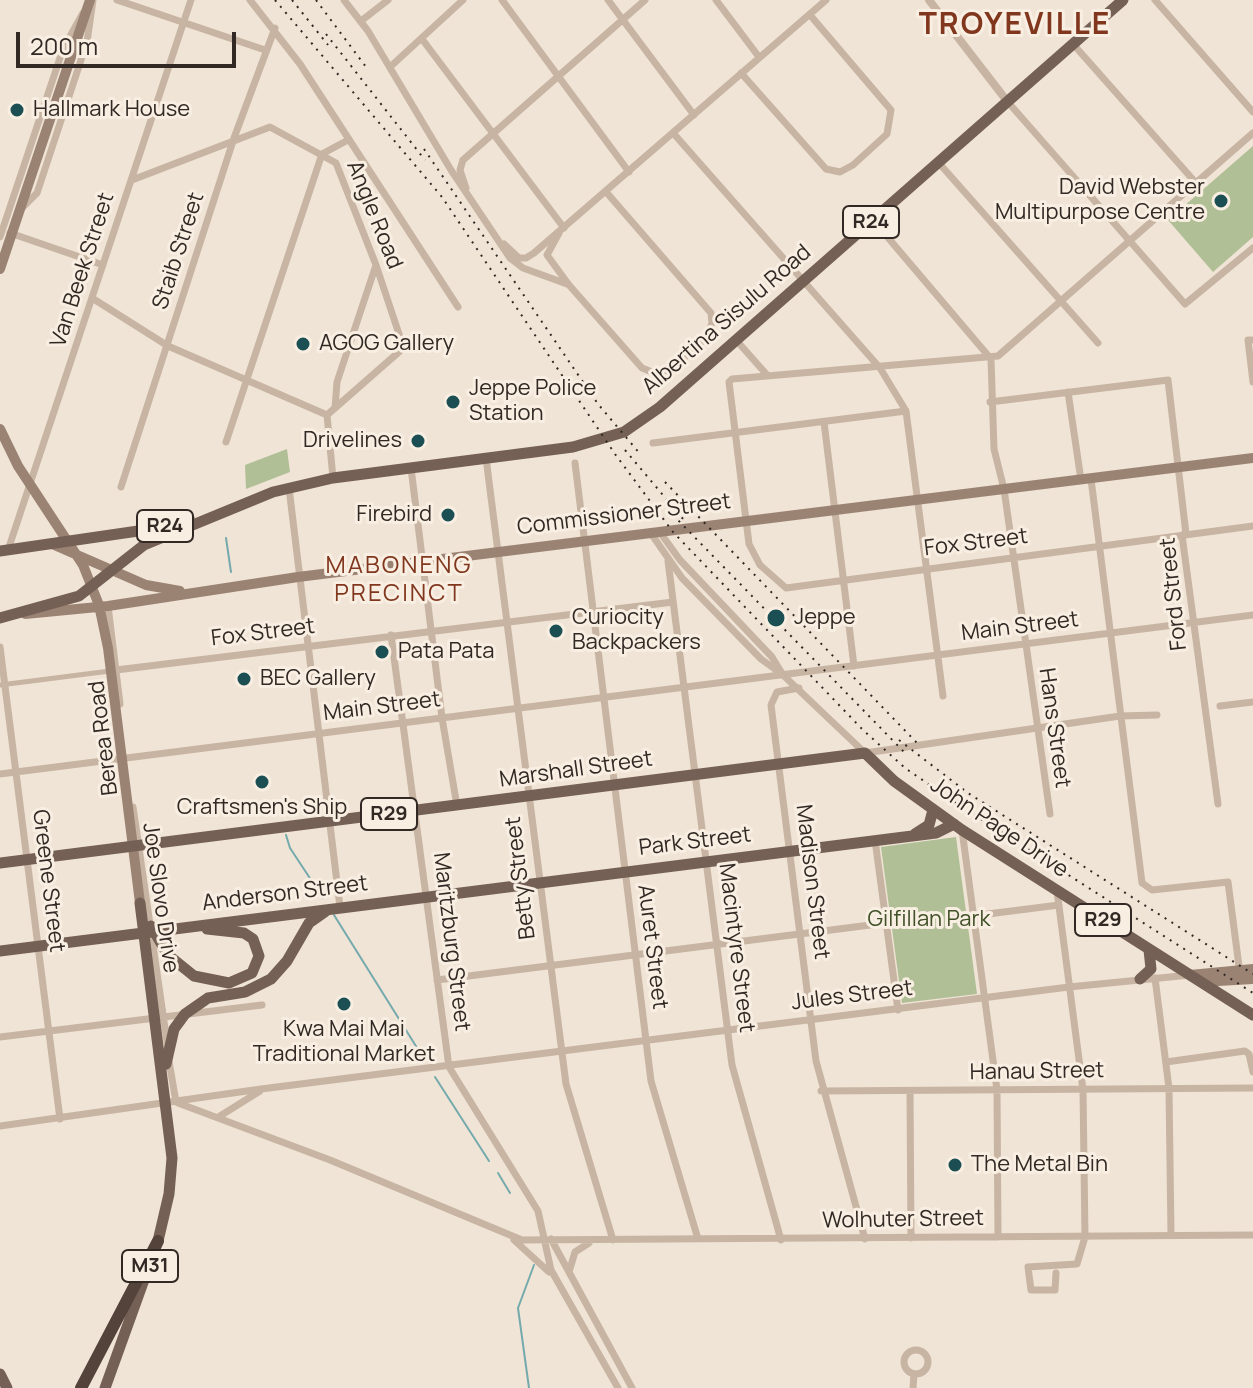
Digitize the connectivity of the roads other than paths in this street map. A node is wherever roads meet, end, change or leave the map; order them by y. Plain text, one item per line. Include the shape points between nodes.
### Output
1 (117, 0) edge
2 (191, 0) edge
3 (250, 0) edge
4 (344, 0) edge
5 (388, 0) edge
6 (463, 0) edge
7 (502, 0) edge
8 (608, 0) edge
9 (645, 0) edge
10 (716, 0) edge
11 (825, 0) edge
12 (929, 0) edge
13 (1123, 0) edge
14 (1155, 0) edge
15 (90, 3) edge
16 (810, 15) junction
17 (622, 20) junction
18 (361, 21) junction
19 (184, 23) junction
20 (275, 28) junction
21 (422, 39) junction
22 (1073, 44) junction
23 (265, 50) junction
24 (759, 57) junction
25 (392, 69) junction
26 (741, 73) junction
27 (559, 77) junction
28 (1007, 101) junction
29 (1253, 112) edge
30 (694, 115) junction
31 (493, 133) junction
32 (1253, 133) edge
33 (674, 134) junction
34 (234, 138) junction
35 (348, 140) junction
36 (322, 154) junction
37 (463, 160) junction
38 (938, 162) junction
39 (629, 172) junction
40 (132, 181) junction
41 (1196, 183) junction
42 (607, 193) junction
43 (469, 194) junction
44 (6, 219) junction
45 (873, 220) junction
46 (562, 230) junction
47 (1, 232) edge
48 (1129, 243) junction
49 (504, 244) junction
50 (1253, 248) edge
51 (103, 265) junction
52 (376, 265) junction
53 (0, 269) edge
54 (803, 280) junction
55 (569, 285) junction
56 (92, 298) junction
57 (1061, 301) junction
58 (458, 307) dead end
59 (736, 340) junction
60 (1251, 340) edge
61 (1098, 343) dead end
62 (168, 346) junction
63 (991, 359) junction
64 (880, 368) junction
65 (768, 376) junction
66 (247, 379) junction
67 (1253, 382) edge
68 (1068, 392) junction
69 (990, 402) junction
70 (335, 408) junction
71 (906, 411) junction
72 (327, 415) junction
73 (824, 422) junction
74 (0, 429) edge
75 (735, 433) junction
76 (226, 442) dead end
77 (653, 443) dead end
78 (486, 458) junction
79 (1253, 458) edge
80 (575, 463) dead end
81 (411, 468) junction
82 (1178, 468) junction
83 (333, 478) junction
84 (1086, 479) junction
85 (121, 487) dead end
86 (289, 488) junction
87 (1004, 489) junction
88 (273, 492) junction
89 (917, 498) junction
90 (834, 509) junction
91 (745, 520) junction
92 (1253, 526) edge
93 (657, 531) junction
94 (1186, 534) junction
95 (582, 541) junction
96 (52, 544) junction
97 (1100, 545) junction
98 (498, 551) junction
99 (3, 554) edge
100 (1014, 557) junction
101 (424, 561) junction
102 (668, 561) junction
103 (927, 568) junction
104 (113, 570) junction
105 (298, 577) junction
106 (843, 579) junction
107 (198, 592) junction
108 (673, 602) junction
109 (108, 606) junction
110 (591, 611) junction
111 (1253, 615) edge
112 (13, 616) junction
113 (0, 618) edge
114 (506, 621) junction
115 (1194, 622) junction
116 (431, 630) junction
117 (1111, 633) junction
118 (391, 635) junction
119 (1025, 644) junction
120 (307, 646) junction
121 (0, 647) edge
122 (938, 655) junction
123 (851, 667) junction
124 (116, 670) junction
125 (787, 674) junction
126 (3, 685) edge
127 (683, 688) junction
128 (799, 688) junction
129 (943, 696) dead end
130 (601, 698) junction
131 (1253, 702) edge
132 (1220, 706) dead end
133 (517, 709) junction
134 (1157, 715) dead end
135 (1120, 716) junction
136 (442, 718) junction
137 (405, 723) junction
138 (1036, 731) junction
139 (319, 734) junction
140 (865, 753) junction
141 (126, 758) junction
142 (779, 764) junction
143 (16, 773) junction
144 (0, 774) edge
145 (695, 775) junction
146 (613, 785) junction
147 (529, 797) junction
148 (1218, 804) dead end
149 (457, 806) junction
150 (933, 810) junction
151 (416, 811) junction
152 (1050, 814) dead end
153 (329, 821) junction
154 (958, 827) junction
155 (914, 834) junction
156 (875, 840) junction
157 (138, 846) junction
158 (790, 850) junction
159 (28, 859) junction
160 (706, 861) junction
161 (0, 863) edge
162 (624, 871) junction
163 (540, 882) junction
164 (480, 890) joint
165 (1057, 891) junction
166 (427, 896) junction
167 (140, 903) junction
168 (1059, 905) junction
169 (337, 907) junction
170 (972, 916) junction
171 (886, 923) junction
172 (187, 927) junction
173 (151, 931) junction
174 (800, 936) junction
175 (38, 946) junction
176 (717, 946) junction
177 (1149, 949) junction
178 (0, 951) edge
179 (635, 956) junction
180 (550, 967) junction
181 (1253, 969) edge
182 (1245, 977) edge
183 (1155, 978) junction
184 (1140, 979) junction
185 (1199, 979) junction
186 (437, 980) junction
187 (1069, 987) junction
188 (982, 999) junction
189 (262, 1005) dead end
190 (898, 1010) junction
191 (1253, 1015) edge
192 (162, 1017) junction
193 (812, 1021) junction
194 (49, 1030) junction
195 (728, 1032) junction
196 (0, 1037) edge
197 (645, 1042) junction
198 (562, 1053) junction
199 (1166, 1062) junction
200 (449, 1067) junction
201 (1253, 1072) edge
202 (164, 1077) junction
203 (1169, 1088) junction
204 (1253, 1088) edge
205 (261, 1089) junction
206 (997, 1090) junction
207 (1083, 1090) junction
208 (821, 1091) junction
209 (910, 1091) junction
210 (176, 1102) junction
211 (220, 1116) junction
212 (60, 1119) junction
213 (0, 1126) edge
214 (544, 1229) junction
215 (1171, 1235) junction
216 (1253, 1235) edge
217 (998, 1237) junction
218 (1085, 1237) junction
219 (511, 1238) junction
220 (911, 1238) junction
221 (698, 1239) junction
222 (865, 1239) junction
223 (613, 1240) junction
224 (781, 1240) junction
225 (158, 1241) junction
226 (594, 1241) junction
227 (544, 1242) junction
228 (553, 1242) junction
229 (569, 1272) junction
230 (1056, 1273) dead end
231 (558, 1283) junction
232 (0, 1374) edge
233 (914, 1374) dead end
234 (7, 1388) edge
235 (81, 1388) edge
236 (105, 1388) edge
237 (618, 1388) edge
238 (632, 1388) edge
239 (913, 1388) edge

1 - 19 street
2 - 19 street, Van Beek Street
3 - 20 street
4 - 18 street
5 - 18 street
6 - 21 street
7 - 27 street
8 - 17 street
9 - 17 street
10 - 24 street
11 - 16 street
12 - 28 street
13 - 22 main road, Albertina Sisulu Road / R24
14 - 29 street
15 - 44 street via 63,49
15 - 44 street via 82,57 37,193
15 - 53 main road
16 - 24 street
16 - 26 street via 889,106 892,121 887,134 848,169 833,172
17 - 27 street
17 - 30 street
18 - 25 street
19 - 23 street
19 - 40 street, Van Beek Street
20 - 23 street, Staib Street
20 - 35 street
21 - 25 street
21 - 31 street
22 - 28 main road, Albertina Sisulu Road / R24
22 - 41 street
23 - 34 street, Staib Street
24 - 26 street
25 - 37 street via 448,157
25 - 43 street
26 - 30 street
27 - 31 street
27 - 39 street
28 - 38 main road, Albertina Sisulu Road / R24
28 - 48 street
30 - 33 street
31 - 37 street
31 - 46 street
32 - 41 street
33 - 39 street
33 - 54 street
34 - 36 street, Angle Road via 270,127
34 - 40 street, Angle Road
34 - 62 street, Staib Street
35 - 36 street
35 - 58 street
36 - 52 street, Angle Road via 338,167
36 - 66 street
37 - 43 street via 461,174
38 - 45 main road, Albertina Sisulu Road / R24
38 - 57 street
39 - 42 street
40 - 51 street, Van Beek Street
41 - 48 street
42 - 46 street
42 - 55 street via 705,304 712,318 706,338 673,368 657,374 642,368
43 - 49 street
44 - 47 street
45 - 54 main road, Albertina Sisulu Road / R24
45 - 63 street
46 - 49 street via 526,258
46 - 55 street via 547,255
47 - 51 street
48 - 50 street via 1185,304
48 - 57 street
49 - 55 street via 519,265
51 - 56 street, Van Beek Street
52 - 70 street via 337,382
52 - 70 street, Angle Road via 402,343
54 - 59 main road, Albertina Sisulu Road / R24
54 - 64 street
56 - 62 street
56 - 99 street, Van Beek Street
57 - 61 street
57 - 63 street
59 - 65 street
59 - 78 main road, Albertina Sisulu Road / R24 via 631,428 600,442
60 - 67 street
62 - 66 street
62 - 85 street, Staib Street
63 - 64 street
63 - 69 street, Hans Street
64 - 65 street
64 - 71 street
65 - 75 street via 730,380
66 - 72 street
66 - 76 street
68 - 69 street
68 - 82 street, Ford Street via 1168,380
68 - 84 street
69 - 87 street, Hans Street
70 - 72 street
71 - 73 street
71 - 89 street
72 - 83 street
73 - 75 street
73 - 90 street
74 - 167 main road, Joe Slovo Drive / M31 via 83,565 99,605
75 - 77 street
75 - 91 street
78 - 81 main road, Albertina Sisulu Road / R24
78 - 98 street, Betty Street
79 - 82 main road, Commissioner Street
80 - 95 street, Auret Street
81 - 83 main road, Albertina Sisulu Road / R24
81 - 101 street
82 - 84 main road, Commissioner Street
82 - 94 street, Ford Street
83 - 86 main road, Albertina Sisulu Road / R24
84 - 87 main road, Commissioner Street
84 - 97 street
86 - 88 main road, Albertina Sisulu Road / R24
86 - 105 street
87 - 89 main road, Commissioner Street
87 - 100 street, Hans Street
88 - 96 main road, Albertina Sisulu Road / R24 via 170,525
88 - 104 main road, Albertina Sisulu Road / R24 via 157,539
89 - 90 main road, Commissioner Street
89 - 103 street
90 - 91 main road, Commissioner Street
90 - 106 street
91 - 93 main road, Commissioner Street
91 - 106 street, Fox Street via 755,559 783,587
92 - 94 street, Fox Street
93 - 95 main road, Commissioner Street
93 - 102 street, John Page Drive
93 - 125 street, John Page Drive
94 - 97 street, Fox Street
94 - 115 street, Ford Street via 1182,535
95 - 98 main road, Commissioner Street
95 - 110 street, Auret Street
96 - 99 main road, Albertina Sisulu Road / R24
96 - 104 main road
97 - 100 street, Fox Street
97 - 117 street
98 - 101 main road, Commissioner Street
98 - 114 street, Betty Street
100 - 103 street, Fox Street
100 - 119 street, Hans Street
101 - 105 main road, Commissioner Street
101 - 116 street
102 - 108 street, Macintyre Street
102 - 125 street, John Page Drive via 761,659
103 - 106 street, Fox Street
103 - 122 street
104 - 107 main road via 156,588
104 - 112 main road, Albertina Sisulu Road / R24 via 79,596
105 - 107 main road, Commissioner Street
105 - 120 street
106 - 123 street
107 - 109 main road, Commissioner Street
108 - 110 street, Fox Street
108 - 127 street, Macintyre Street
109 - 112 main road, Commissioner Street
109 - 124 street, Berea Road
110 - 114 street, Fox Street
110 - 130 street, Auret Street
111 - 115 street, Main Street
112 - 113 main road, Commissioner Street / R24
114 - 116 street, Fox Street
114 - 133 street, Betty Street
115 - 117 street, Main Street
115 - 148 street, Ford Street
116 - 118 street, Fox Street
116 - 136 street
117 - 119 street, Main Street
117 - 135 street
118 - 120 street, Fox Street
118 - 137 street, Maritzburg Street
119 - 122 street, Main Street
119 - 138 street, Hans Street
120 - 124 street, Fox Street
120 - 139 street
121 - 126 street, Greene Street
122 - 123 street, Main Street
122 - 129 street
123 - 125 street, Main Street
124 - 126 street, Fox Street
124 - 141 street, Berea Road
125 - 127 street, Main Street
125 - 128 street, John Page Drive
126 - 143 street, Greene Street
127 - 130 street, Main Street
127 - 145 street, Macintyre Street
128 - 140 street, John Page Drive
128 - 142 street, Madison Street via 780,690 771,701
130 - 133 street, Main Street
130 - 146 street, Auret Street
131 - 132 street
133 - 136 street, Main Street
133 - 147 street, Betty Street
134 - 135 street, Marshall Street
135 - 138 street, Marshall Street
135 - 182 street via 1142,883 1147,889 1228,882
136 - 137 street, Main Street
136 - 149 street
137 - 139 street, Main Street
137 - 151 street, Maritzburg Street
138 - 140 street, Marshall Street
138 - 152 street, Hans Street
139 - 141 street, Main Street
139 - 153 street
140 - 142 main road, Marshall Street / R29
140 - 150 main road, John Page Drive / R29
141 - 143 street, Main Street
141 - 157 street, Berea Road
142 - 145 main road, Marshall Street / R29
142 - 158 street, Madison Street
143 - 144 street, Main Street
143 - 159 street, Greene Street
145 - 146 main road, Marshall Street / R29
145 - 160 street, Macintyre Street
146 - 147 main road, Marshall Street / R29
146 - 162 street, Auret Street
147 - 149 main road, Marshall Street / R29
147 - 163 street, Betty Street
149 - 151 main road, Marshall Street / R29
150 - 154 main road, John Page Drive / R29
150 - 155 main road via 929,825
151 - 153 main road, Marshall Street / R29
151 - 166 street, Maritzburg Street
153 - 157 main road, Marshall Street / R29
153 - 169 street
154 - 155 main road, Park Street
154 - 165 main road, John Page Drive / R29
154 - 170 street
155 - 156 main road, Park Street
156 - 158 main road, Park Street
156 - 171 street
157 - 159 main road, Marshall Street / R29
157 - 173 street, Berea Road
158 - 160 main road, Park Street
158 - 174 street, Madison Street
159 - 161 main road, Marshall Street / R29
159 - 175 street, Greene Street
160 - 162 main road, Park Street
160 - 176 street, Macintyre Street
162 - 163 main road, Park Street
162 - 179 street, Auret Street
163 - 164 main road, Park Street
163 - 180 street, Betty Street
164 - 166 main road, Anderson Street
165 - 168 street
165 - 177 main road, John Page Drive / R29
166 - 169 main road, Anderson Street
166 - 186 street, Maritzburg Street
167 - 172 main road via 168,955 194,976 217,983 252,973 259,956 248,934
167 - 202 main road, Joe Slovo Drive / M31
168 - 170 street
168 - 187 street
169 - 172 main road, Anderson Street
169 - 202 main road via 305,928 271,979 254,989 208,998 185,1014 170,1040
170 - 188 street
171 - 174 street
171 - 190 street
172 - 173 main road, Anderson Street
173 - 175 main road, Anderson Street
173 - 192 street, Berea Road
174 - 176 street
174 - 193 street, Madison Street
175 - 178 main road, Anderson Street
175 - 194 street, Greene Street
176 - 179 street
176 - 195 street, Macintyre Street
177 - 184 main road via 1152,966
177 - 185 main road, John Page Drive / R29
179 - 180 street
179 - 197 street, Auret Street
180 - 186 street
180 - 198 street, Betty Street
181 - 182 main road, Jules Street
182 - 185 main road, Jules Street
183 - 184 street, Jules Street
183 - 185 street, Jules Street
183 - 199 street
184 - 187 street, Jules Street
185 - 191 main road, John Page Drive / R29
186 - 200 street, Maritzburg Street
187 - 188 street, Jules Street
187 - 207 street
188 - 190 street, Jules Street
188 - 206 street
189 - 192 street
190 - 193 street, Jules Street
192 - 194 street
192 - 210 street, Berea Road
193 - 195 street, Jules Street
193 - 208 street, Madison Street
194 - 196 street
194 - 212 street, Greene Street
195 - 197 street, Jules Street
195 - 224 street, Macintyre Street via 737,1088
197 - 198 street, Jules Street
197 - 221 street, Auret Street via 653,1092
198 - 200 street, Jules Street
198 - 223 street, Betty Street via 566,1084
199 - 201 street via 1245,1051
199 - 203 street
200 - 205 street, Jules Street
200 - 214 street, Maritzburg Street
202 - 225 main road, Joe Slovo Drive / M31 via 171,1138 169,1194
203 - 204 street, Hanau Street
203 - 207 street, Hanau Street
203 - 215 street
205 - 210 street, Jules Street
205 - 211 street
206 - 207 street, Hanau Street
206 - 209 street, Hanau Street
206 - 217 street
207 - 218 street
208 - 209 street, Hanau Street
208 - 222 street, Madison Street
209 - 220 street
210 - 211 street
210 - 212 street, Jules Street
211 - 219 street
212 - 213 street, Jules Street
214 - 227 street, Maritzburg Street
214 - 228 street, Maritzburg Street
215 - 216 street, Wolhuter Street
215 - 218 street, Wolhuter Street
217 - 218 street, Wolhuter Street
217 - 220 street, Wolhuter Street
218 - 230 street via 1077,1264 1028,1267 1032,1291 1055,1290
219 - 227 street, Wolhuter Street
219 - 231 street
220 - 222 street, Wolhuter Street
221 - 223 street, Wolhuter Street
221 - 224 street, Wolhuter Street
222 - 224 street, Wolhuter Street
223 - 226 street, Wolhuter Street
225 - 235 highway
225 - 236 main road, Joe Slovo Drive / M31
226 - 228 street, Wolhuter Street
226 - 229 street via 575,1252
227 - 228 street, Wolhuter Street
227 - 231 street, Maritzburg Street
228 - 229 street, Maritzburg Street
229 - 238 street, Maritzburg Street
231 - 237 street, Maritzburg Street
232 - 234 main road
233 - 239 street

